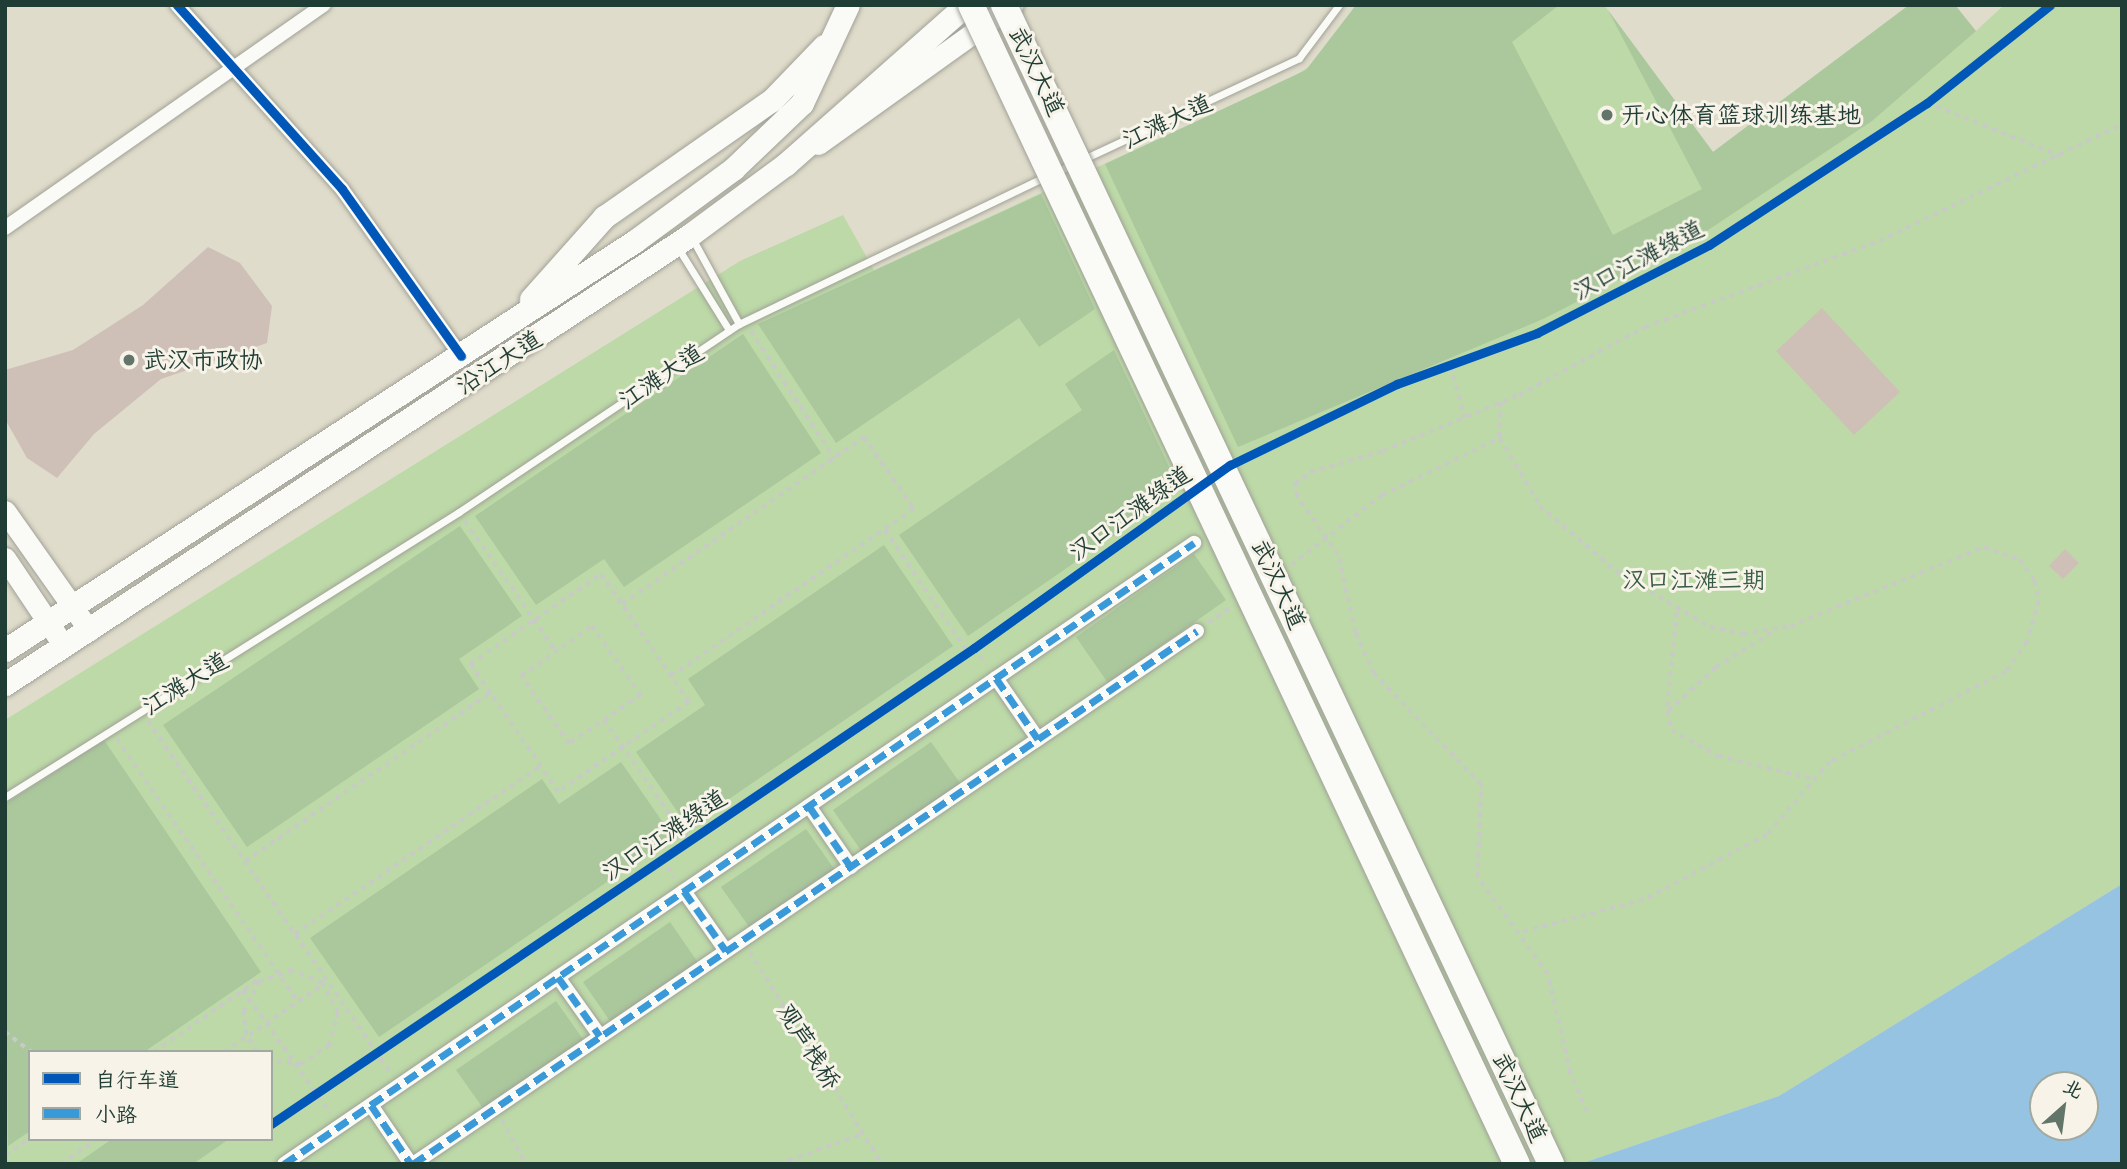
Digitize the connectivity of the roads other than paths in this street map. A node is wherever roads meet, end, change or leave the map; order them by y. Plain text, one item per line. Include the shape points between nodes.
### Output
1 (177, 5) edge
2 (324, 5) edge
3 (966, 5) edge
4 (971, 5) edge
5 (1004, 5) edge
6 (1012, 5) edge
7 (1339, 5) edge
8 (843, 10) edge
9 (237, 66) junction
10 (786, 164) junction
11 (5, 228) edge
12 (683, 240) junction
13 (742, 322) junction
14 (509, 323) junction
15 (729, 330) junction
16 (461, 356) junction
17 (5, 512) edge
18 (1194, 543) dead end
19 (5, 558) edge
20 (72, 606) junction
21 (48, 622) junction
22 (89, 630) junction
23 (1197, 631) road end
24 (64, 646) junction
25 (5, 650) edge
26 (996, 678) junction
27 (5, 684) edge
28 (1038, 739) junction
29 (5, 797) edge
30 (809, 806) junction
31 (851, 867) junction
32 (684, 891) junction
33 (726, 951) junction
34 (558, 977) junction
35 (600, 1037) junction
36 (371, 1105) junction
37 (284, 1164) edge
38 (412, 1164) edge
39 (1517, 1164) edge
40 (1551, 1164) edge

1 - 9 street
2 - 9 street
3 - 10 main road, 沿江大道
4 - 39 highway, 武汉大道, bridge
5 - 40 highway, 武汉大道, bridge
6 - 10 main road
7 - 13 lane, 江滩大道 via 1309,48 1284,66
8 - 14 main road via 825,45 772,100 604,217
8 - 14 main road, 沿江大道 via 814,84 769,139 656,227
9 - 11 street
9 - 16 street via 342,190
10 - 12 main road, 沿江大道
12 - 13 lane
12 - 15 lane
12 - 22 main road, 沿江大道
13 - 15 lane, 江滩大道
14 - 16 main road, 沿江大道
15 - 29 lane, 江滩大道 via 459,512
16 - 20 main road, 沿江大道
17 - 20 main road
18 - 26 street
19 - 21 main road
20 - 21 main road, 沿江大道
20 - 22 main road
21 - 24 main road
21 - 25 main road, 沿江大道
22 - 24 main road, 沿江大道
23 - 28 street
24 - 27 main road, 沿江大道
26 - 28 street
26 - 30 street
28 - 31 street
30 - 31 street
30 - 32 street
31 - 33 street
32 - 33 street
32 - 34 street
33 - 35 street
34 - 35 street
34 - 36 street
35 - 38 street
36 - 37 street
36 - 38 street

